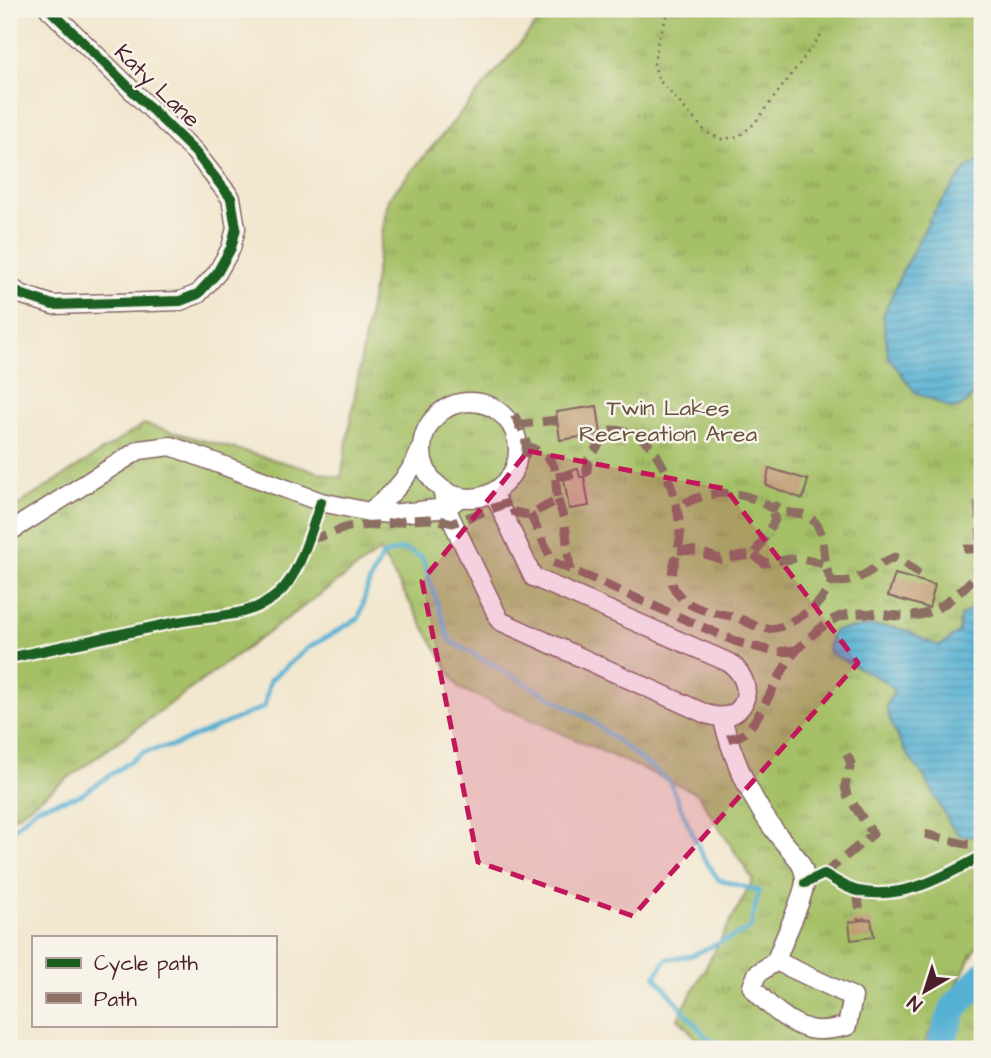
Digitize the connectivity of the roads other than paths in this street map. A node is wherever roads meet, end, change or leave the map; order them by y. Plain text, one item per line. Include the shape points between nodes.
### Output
1 (49, 9) edge
2 (9, 286) edge
3 (422, 446) junction
4 (493, 492) junction
5 (453, 503) junction
6 (369, 512) junction
7 (9, 532) edge
8 (722, 717) junction
9 (776, 961) junction

1 - 2 street, Katy Lane via 195,152 231,198 236,228 217,273 198,294 180,301 53,305
3 - 4 street via 425,431 445,408 459,403 489,405 507,420 517,440 518,456 505,483
3 - 5 street via 430,477
3 - 6 street via 415,466
4 - 5 street
4 - 8 street via 533,577 730,663 741,672 747,689 744,701
5 - 6 street via 391,514
5 - 8 street via 500,621 706,714
6 - 7 street via 321,502 171,446 139,450
8 - 9 street via 754,798 805,869 806,883
9 - 9 street via 757,974 752,986 764,1001 809,1029 847,1026 853,997

